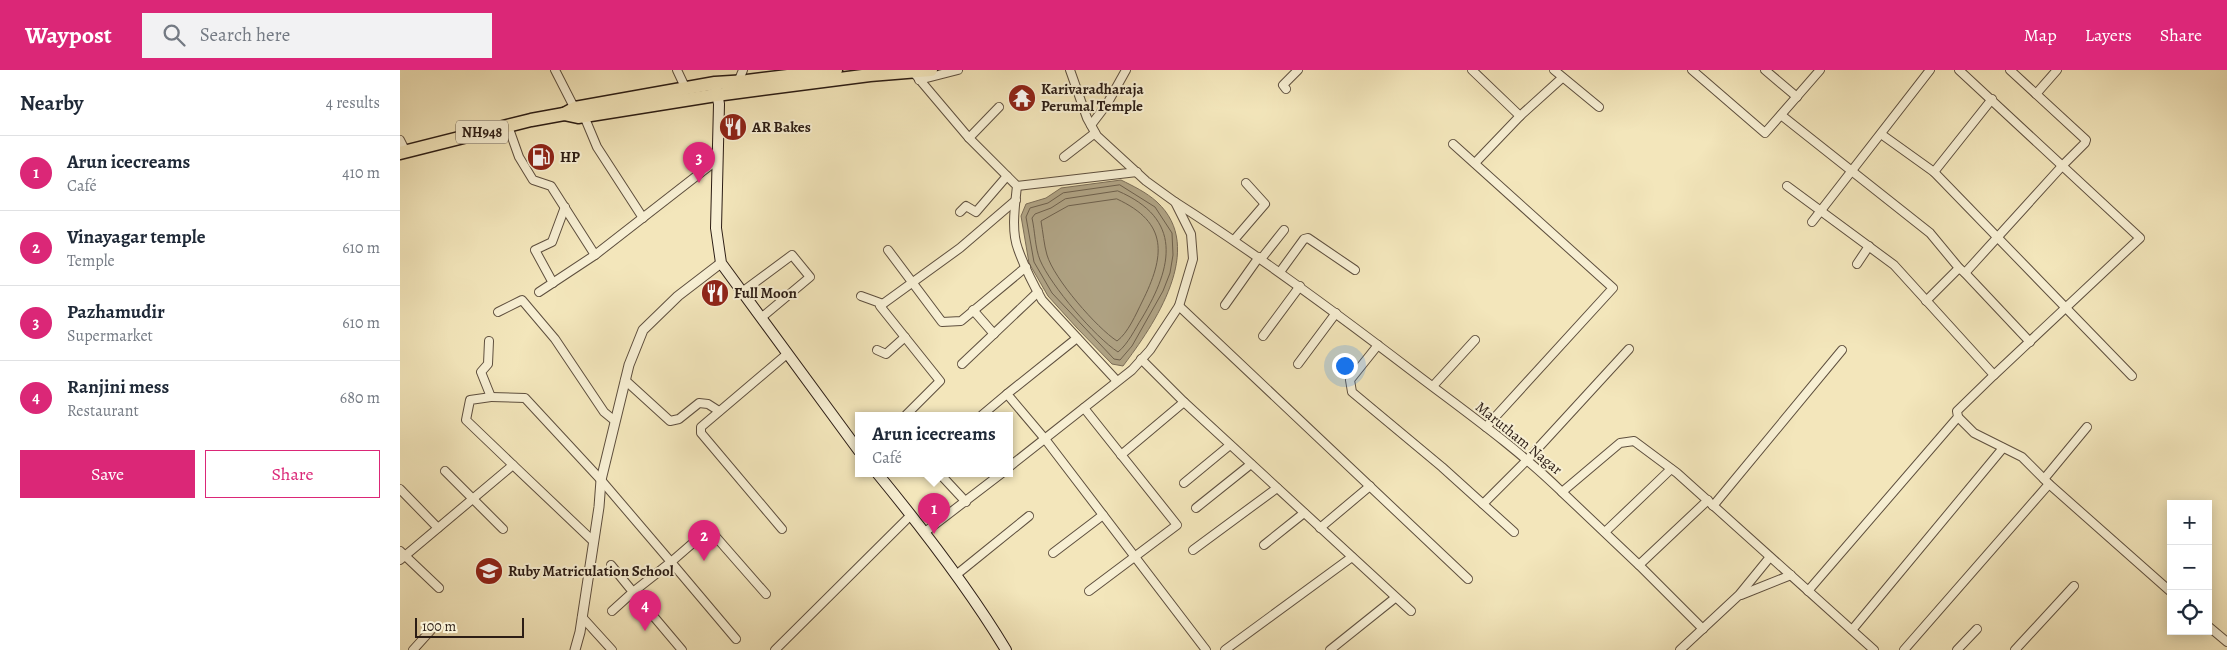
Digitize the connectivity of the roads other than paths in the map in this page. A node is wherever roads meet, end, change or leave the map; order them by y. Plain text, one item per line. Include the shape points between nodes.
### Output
1 (555, 70) edge
2 (677, 70) edge
3 (836, 70) edge
4 (931, 70) edge
5 (958, 70) edge
6 (1070, 70) edge
7 (1126, 70) edge
8 (1298, 70) edge
9 (1472, 70) edge
10 (1554, 70) edge
11 (1692, 70) edge
12 (1765, 70) edge
13 (1820, 70) edge
14 (1930, 70) edge
15 (1958, 70) edge
16 (2010, 70) edge
17 (2057, 70) edge
18 (740, 76) edge
19 (917, 76) junction
20 (1562, 78) junction
21 (685, 87) junction
22 (716, 89) junction
23 (1286, 89) dead end
24 (2036, 94) junction
25 (1797, 96) junction
26 (1992, 99) junction
27 (999, 107) dead end
28 (1599, 107) dead end
29 (575, 114) junction
30 (1520, 116) junction
31 (1781, 116) junction
32 (1091, 125) junction
33 (508, 126) junction
34 (1095, 133) junction
35 (1881, 134) junction
36 (969, 138) junction
37 (1453, 144) dead end
38 (402, 149) edge
39 (1064, 157) dead end
40 (717, 160) junction
41 (1475, 163) junction
42 (2063, 165) junction
43 (1852, 171) junction
44 (1137, 172) junction
45 (1934, 172) junction
46 (1007, 176) junction
47 (1246, 183) dead end
48 (1017, 186) junction
49 (1787, 186) dead end
50 (1016, 200) junction
51 (1175, 202) junction
52 (565, 207) junction
53 (960, 212) dead end
54 (1820, 212) junction
55 (643, 218) junction
56 (1812, 222) dead end
57 (1284, 230) dead end
58 (1997, 237) junction
59 (1234, 240) junction
60 (1869, 246) junction
61 (888, 250) dead end
62 (595, 255) junction
63 (1260, 258) junction
64 (721, 263) junction
65 (1857, 264) dead end
66 (1026, 267) junction
67 (1355, 270) dead end
68 (1962, 271) junction
69 (1280, 272) junction
70 (913, 282) junction
71 (553, 283) junction
72 (1300, 286) junction
73 (539, 292) dead end
74 (742, 292) junction
75 (1038, 292) junction
76 (861, 296) dead end
77 (1926, 301) junction
78 (883, 304) junction
79 (1225, 305) dead end
80 (1179, 306) junction
81 (2066, 308) junction
82 (973, 310) junction
83 (498, 312) dead end
84 (1336, 313) junction
85 (760, 318) junction
86 (994, 334) junction
87 (1263, 336) dead end
88 (904, 337) junction
89 (1077, 338) junction
90 (1475, 340) dead end
91 (488, 341) dead end
92 (2030, 342) junction
93 (1378, 345) junction
94 (1629, 349) dead end
95 (877, 350) dead end
96 (1842, 350) dead end
97 (786, 354) junction
98 (1141, 359) junction
99 (962, 364) dead end
100 (1298, 364) dead end
101 (1994, 375) junction
102 (2132, 376) dead end
103 (626, 380) junction
104 (1117, 382) junction
105 (1432, 386) junction
106 (1007, 394) junction
107 (491, 396) junction
108 (1184, 402) junction
109 (1084, 408) junction
110 (719, 411) junction
111 (909, 412) edge
112 (986, 412) edge
113 (1958, 417) junction
114 (616, 421) junction
115 (1486, 427) junction
116 (2086, 428) dead end
117 (1045, 439) junction
118 (1230, 445) junction
119 (855, 446) edge
120 (2003, 448) junction
121 (1122, 455) junction
122 (1528, 459) junction
123 (513, 464) junction
124 (1013, 464) edge
125 (1251, 464) junction
126 (1671, 469) junction
127 (445, 471) dead end
128 (883, 477) edge
129 (943, 477) edge
130 (991, 477) edge
131 (601, 480) junction
132 (1184, 482) dead end
133 (2046, 482) junction
134 (1370, 486) junction
135 (1277, 488) junction
136 (400, 490) edge
137 (1562, 492) junction
138 (473, 498) junction
139 (966, 502) junction
140 (1710, 503) junction
141 (1483, 504) junction
142 (1196, 508) dead end
143 (1304, 513) junction
144 (911, 515) junction
145 (1103, 515) junction
146 (1030, 516) dead end
147 (438, 528) junction
148 (1320, 528) junction
149 (503, 529) dead end
150 (782, 529) dead end
151 (925, 532) junction
152 (1514, 532) dead end
153 (1605, 532) junction
154 (593, 541) junction
155 (1264, 545) dead end
156 (1193, 550) dead end
157 (1053, 553) dead end
158 (402, 556) edge
159 (1134, 556) junction
160 (1352, 557) junction
161 (1770, 557) junction
162 (671, 562) junction
163 (611, 565) dead end
164 (1639, 565) junction
165 (956, 575) junction
166 (1791, 575) junction
167 (1468, 578) dead end
168 (2074, 586) dead end
169 (439, 588) dead end
170 (1808, 590) junction
171 (2169, 590) edge
172 (1089, 591) dead end
173 (634, 592) junction
174 (766, 594) dead end
175 (1739, 595) junction
176 (1395, 598) junction
177 (612, 611) dead end
178 (1411, 611) dead end
179 (582, 617) junction
180 (432, 629) dead end
181 (1703, 629) junction
182 (1977, 629) dead end
183 (2212, 629) edge
184 (1852, 630) junction
185 (736, 639) dead end
186 (2227, 642) edge
187 (413, 650) edge
188 (575, 650) edge
189 (612, 650) edge
190 (682, 650) edge
191 (775, 650) edge
192 (1006, 650) edge
193 (1206, 650) edge
194 (1225, 650) edge
195 (1330, 650) edge
196 (1680, 650) edge
197 (1874, 650) edge
198 (1904, 650) edge
199 (1957, 650) edge
200 (2015, 650) edge

1 - 29 street
2 - 21 street
3 - 18 highway, NH948
4 - 19 highway, NH948
5 - 19 street
6 - 32 street
7 - 32 street
8 - 23 street via 1283,85
9 - 30 street
10 - 20 street
11 - 31 street via 1765,133
12 - 25 street
13 - 25 street
14 - 35 street
15 - 26 street
16 - 24 street
17 - 24 street
18 - 22 highway, NH948
19 - 22 highway, NH948 via 870,75
19 - 36 street
20 - 28 street
20 - 30 street
21 - 22 highway, NH948
21 - 29 highway, NH948
22 - 29 highway, NH948
22 - 40 main road via 719,104
24 - 42 street via 2086,140
25 - 31 street
26 - 42 street
26 - 45 street
27 - 36 street
29 - 33 highway, NH948
29 - 55 street
30 - 41 street
31 - 43 street
32 - 34 street
33 - 38 highway, NH948
33 - 52 street via 519,157 533,180 551,186
34 - 39 street
34 - 44 street, Marutham Nagar
35 - 43 street
35 - 45 street
36 - 46 street
37 - 41 street
40 - 55 street
40 - 64 main road via 716,228
41 - 115 street via 1613,288
42 - 58 street
42 - 81 street via 2140,238
43 - 54 street
43 - 68 street via 1930,233
44 - 48 street
44 - 51 street, Marutham Nagar
45 - 58 street
46 - 48 street
46 - 53 street via 976,212 966,206
47 - 59 street via 1265,204
48 - 50 street
49 - 54 street
50 - 66 street via 1017,248
50 - 70 street via 960,248
51 - 59 street, Marutham Nagar
51 - 80 street via 1191,234 1193,259
52 - 62 street
52 - 71 street via 552,242 535,250
54 - 56 street
54 - 60 street
55 - 62 street
57 - 63 street
58 - 68 street
58 - 81 street
59 - 63 street, Marutham Nagar
60 - 65 street
60 - 77 street via 1894,265
61 - 70 street
62 - 71 street
63 - 69 street, Marutham Nagar
63 - 79 street
64 - 74 main road
64 - 103 street via 678,296 643,330
66 - 75 street
66 - 82 street
67 - 69 street via 1308,238
68 - 77 street
68 - 92 street
69 - 72 street, Marutham Nagar
70 - 78 street
70 - 82 street via 942,322 961,321
71 - 73 street
72 - 84 street, Marutham Nagar
72 - 87 street
74 - 85 main road
74 - 85 street via 792,254 810,277
75 - 86 street
75 - 89 street
76 - 78 street
77 - 101 street
78 - 88 street via 880,306
80 - 98 street
80 - 134 street
81 - 92 street
81 - 102 street
82 - 86 street
83 - 114 street via 522,300 555,339 604,412
84 - 93 street, Marutham Nagar
84 - 100 street
85 - 97 main road
86 - 99 street
88 - 95 street via 886,354
88 - 111 street via 940,381
89 - 104 street
89 - 106 street
90 - 105 street
91 - 107 street via 488,364 481,372
92 - 101 street
93 - 105 street, Marutham Nagar
93 - 141 street via 1350,380 1352,392
94 - 122 street
96 - 140 street
97 - 110 street
97 - 119 main road
98 - 104 street
98 - 108 street
101 - 113 street via 1957,410
103 - 110 street via 670,421 699,403
103 - 114 street
104 - 109 street
105 - 115 street, Marutham Nagar
106 - 112 street
106 - 117 street
107 - 123 street via 470,400 466,420
107 - 131 street via 525,398
108 - 118 street
108 - 121 street
109 - 117 street
109 - 121 street
110 - 150 street via 701,427 702,433
113 - 120 street via 1974,433
113 - 170 street
114 - 131 street
115 - 122 street, Marutham Nagar
116 - 133 street
117 - 124 street
117 - 145 street
118 - 125 street
118 - 132 street
120 - 133 street via 2022,457
120 - 184 street
121 - 159 street via 1177,525
122 - 137 street, Marutham Nagar
122 - 141 street
123 - 138 street
123 - 154 street
125 - 135 street
125 - 142 street
126 - 137 street, Marutham Nagar via 1634,441 1620,443
126 - 140 street, Marutham Nagar
126 - 153 street
127 - 138 street
128 - 144 main road
129 - 139 street
130 - 139 street
131 - 154 street
131 - 162 street
133 - 171 street
133 - 198 street
134 - 148 street
134 - 167 street
135 - 143 street
135 - 156 street
136 - 147 street
137 - 153 street
138 - 147 street
138 - 149 street
139 - 151 street
140 - 161 street, Marutham Nagar
140 - 164 street
141 - 152 street
143 - 148 street
143 - 155 street
144 - 151 main road
144 - 191 street
145 - 157 street
145 - 159 street
146 - 165 street
147 - 158 street
148 - 160 street
151 - 165 main road
153 - 164 street
154 - 179 street
158 - 169 street
159 - 172 street
159 - 193 street
160 - 176 street
160 - 194 street
161 - 166 street, Marutham Nagar
161 - 175 street
162 - 173 street
162 - 174 street via 709,529
162 - 185 street
163 - 173 street
164 - 181 street
165 - 192 main road
166 - 170 street, Marutham Nagar
166 - 175 street
168 - 200 street
170 - 184 street, Marutham Nagar
173 - 177 street
173 - 190 street
175 - 181 street
176 - 178 street
176 - 195 street
179 - 188 street
179 - 189 street
180 - 187 street
181 - 196 street
182 - 199 street
183 - 186 street
184 - 197 street, Marutham Nagar

